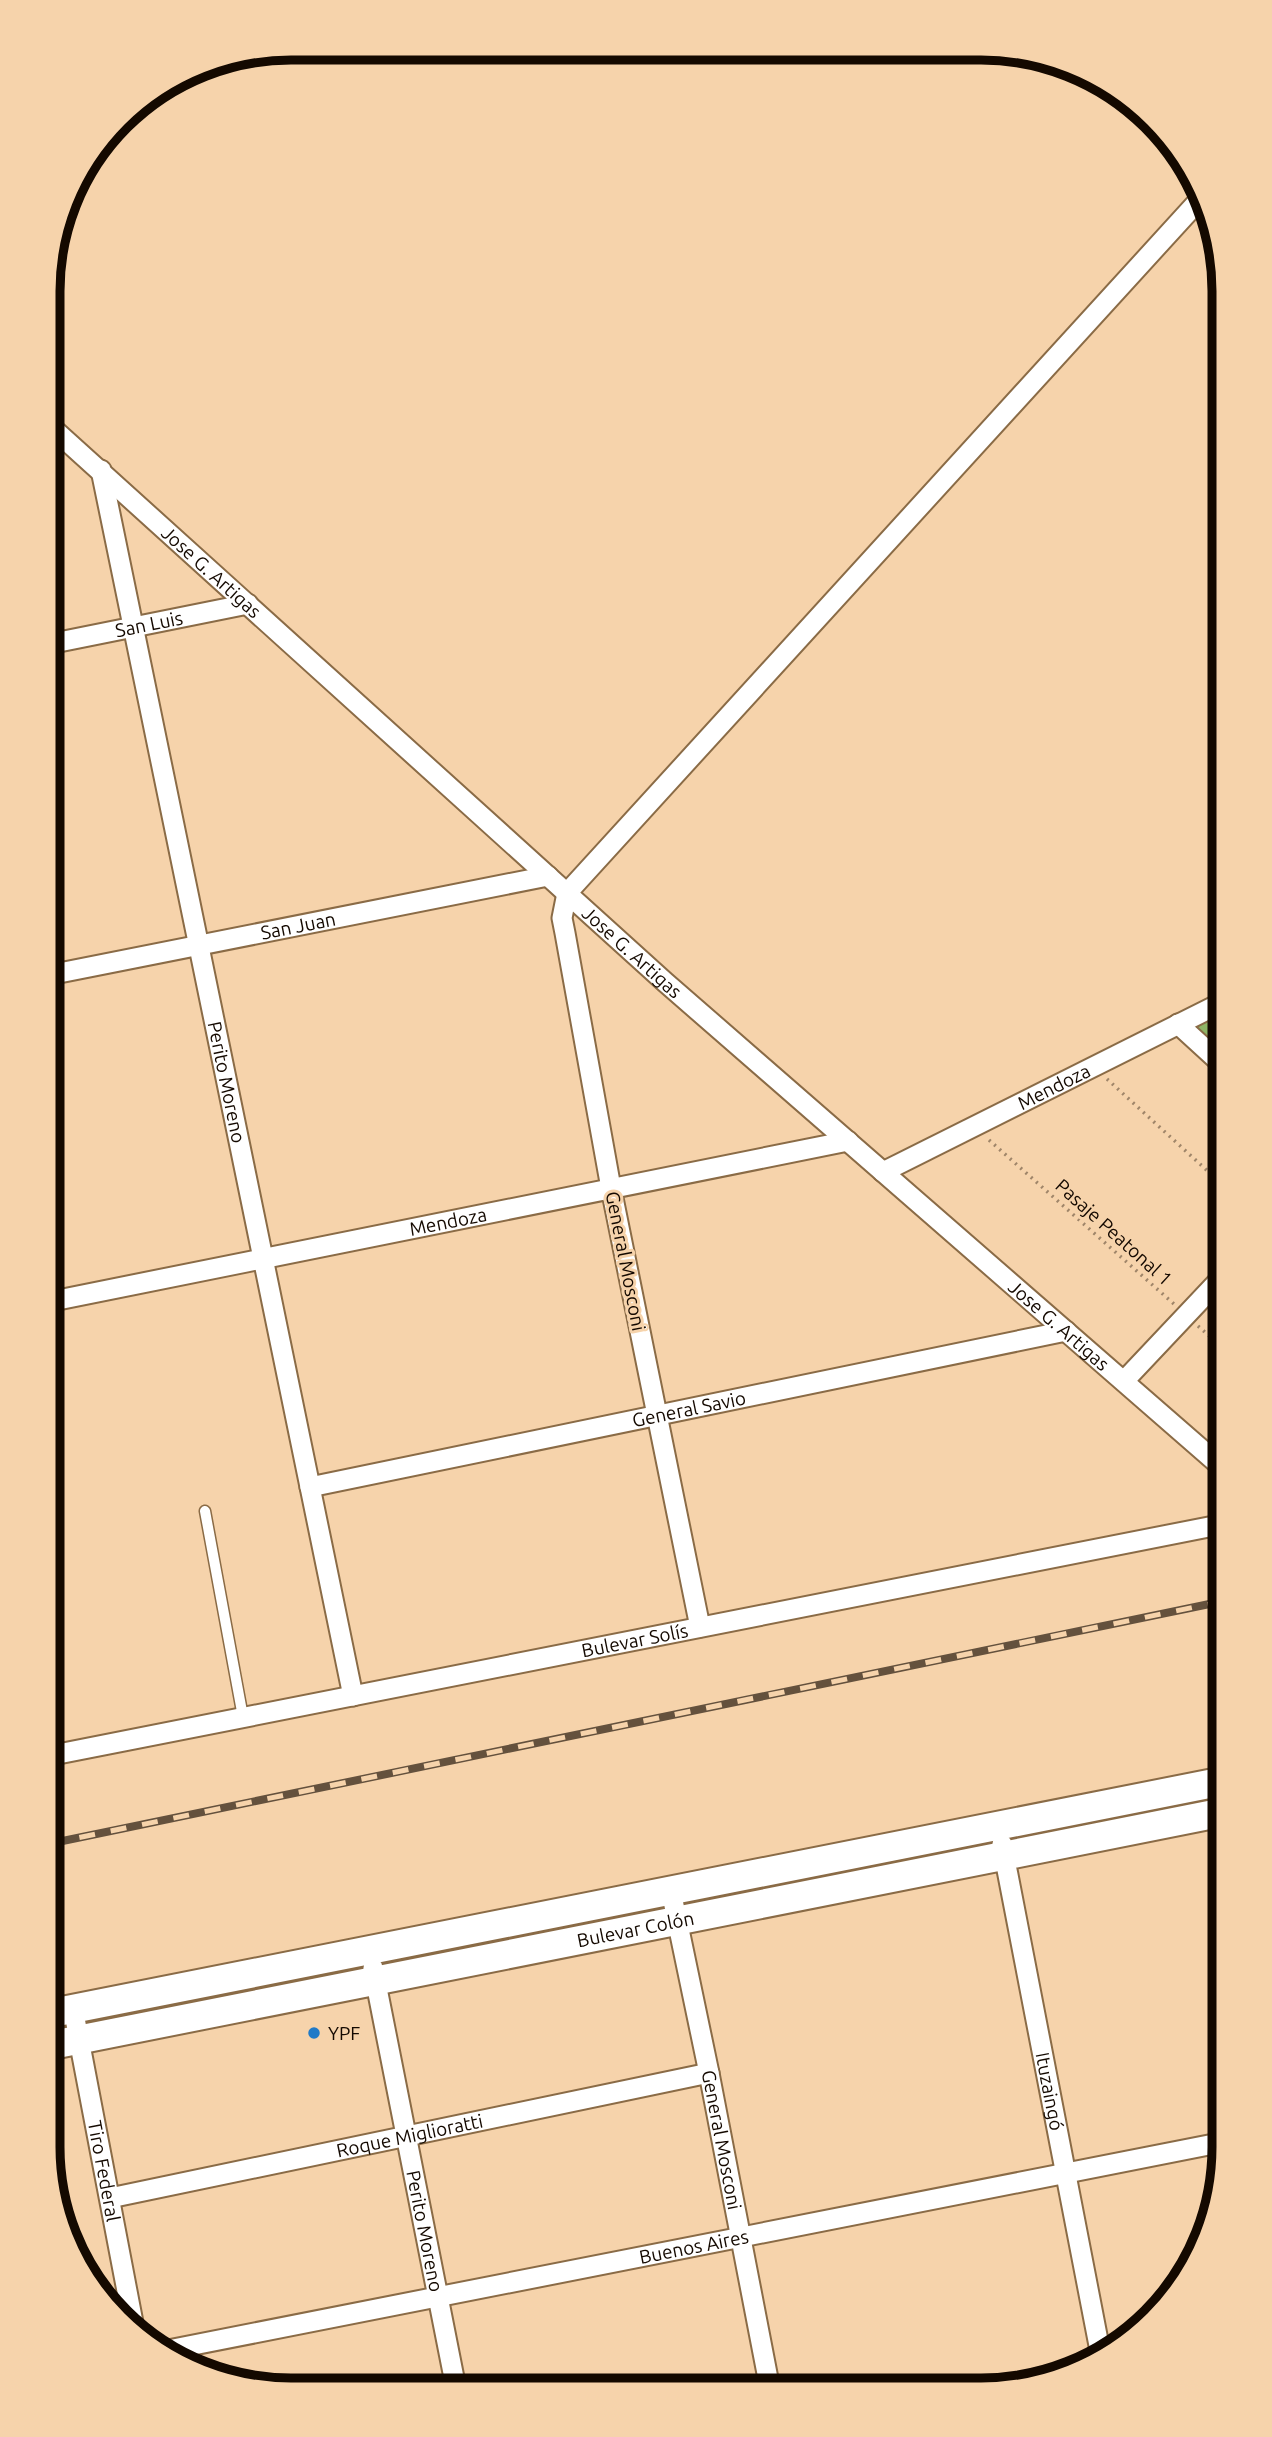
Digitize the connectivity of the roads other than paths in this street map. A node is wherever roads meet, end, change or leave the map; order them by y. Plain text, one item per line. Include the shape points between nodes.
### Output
1 (1195, 204) edge
2 (60, 435) edge
3 (101, 470) junction
4 (248, 604) junction
5 (133, 626) junction
6 (60, 642) edge
7 (548, 876) junction
8 (567, 893) junction
9 (199, 945) junction
10 (60, 973) edge
11 (1212, 1007) edge
12 (1178, 1024) junction
13 (1212, 1056) edge
14 (848, 1141) junction
15 (883, 1172) junction
16 (611, 1188) junction
17 (263, 1258) junction
18 (1212, 1288) edge
19 (60, 1299) edge
20 (1066, 1331) junction
21 (1124, 1381) junction
22 (657, 1416) junction
23 (1212, 1458) edge
24 (310, 1487) junction
25 (205, 1511) dead end
26 (1212, 1526) edge
27 (701, 1627) junction
28 (353, 1696) junction
29 (243, 1717) junction
30 (60, 1754) edge
31 (1212, 1783) edge
32 (1212, 1814) edge
33 (998, 1825) junction
34 (1004, 1855) junction
35 (671, 1891) junction
36 (676, 1921) junction
37 (369, 1950) junction
38 (375, 1981) junction
39 (263, 1987) junction
40 (60, 2011) edge
41 (79, 2040) junction
42 (60, 2044) edge
43 (709, 2073) junction
44 (407, 2136) junction
45 (1212, 2144) edge
46 (1065, 2173) junction
47 (110, 2198) junction
48 (741, 2237) junction
49 (438, 2297) junction
50 (131, 2313) edge
51 (1099, 2345) edge
52 (178, 2348) edge
53 (454, 2378) edge
54 (768, 2378) edge

1 - 8 street
2 - 3 street, Jose G. Artigas
3 - 4 street, Jose G. Artigas
3 - 5 street, Perito Moreno
4 - 5 street, San Luis
4 - 7 street, Jose G. Artigas
5 - 6 street, San Luis
5 - 9 street, Perito Moreno
7 - 8 street, Jose G. Artigas
7 - 9 street, San Juan
8 - 14 street, Jose G. Artigas
8 - 16 street, General Mosconi via 562,918
9 - 10 street, San Juan
9 - 17 street, Perito Moreno
11 - 12 street, Mendoza
12 - 13 street
12 - 15 street, Mendoza
14 - 15 street, Jose G. Artigas
14 - 16 street, Mendoza
15 - 20 street, Jose G. Artigas
16 - 17 street, Mendoza
16 - 22 street, General Mosconi
17 - 19 street, Mendoza
17 - 24 street, Perito Moreno
18 - 21 street
20 - 21 street, Jose G. Artigas
20 - 22 street, General Savio
21 - 23 street, Jose G. Artigas
22 - 24 street, General Savio
22 - 27 street, General Mosconi
24 - 28 street, Perito Moreno
25 - 29 lane
26 - 27 street, Bulevar Solís
27 - 28 street, Bulevar Solís
28 - 29 street, Bulevar Solís
29 - 30 street, Bulevar Solís
31 - 33 main road, Bulevar Colón
32 - 34 main road, Bulevar Colón
33 - 34 street, Ituzaingó
33 - 35 main road, Bulevar Colón
34 - 36 main road, Bulevar Colón
34 - 46 street, Ituzaingó
35 - 36 street, General Mosconi
35 - 37 main road, Bulevar Colón
36 - 38 main road, Bulevar Colón
36 - 43 street, General Mosconi
37 - 38 street, Perito Moreno
37 - 39 main road, Bulevar Colón
38 - 39 main road, Bulevar Colón
38 - 44 street, Perito Moreno
39 - 40 main road, Bulevar Colón
39 - 41 main road, Bulevar Colón
40 - 41 street, Tiro Federal
41 - 42 main road, Bulevar Colón
41 - 47 street, Tiro Federal
43 - 44 street, Roque Miglioratti
43 - 48 street, General Mosconi
44 - 47 street, Roque Miglioratti
44 - 49 street, Perito Moreno
45 - 46 street, Buenos Aires
46 - 48 street, Buenos Aires
46 - 51 street, Ituzaingó
47 - 50 street, Tiro Federal
48 - 49 street, Buenos Aires
48 - 54 street, General Mosconi
49 - 52 street, Buenos Aires
49 - 53 street, Perito Moreno

